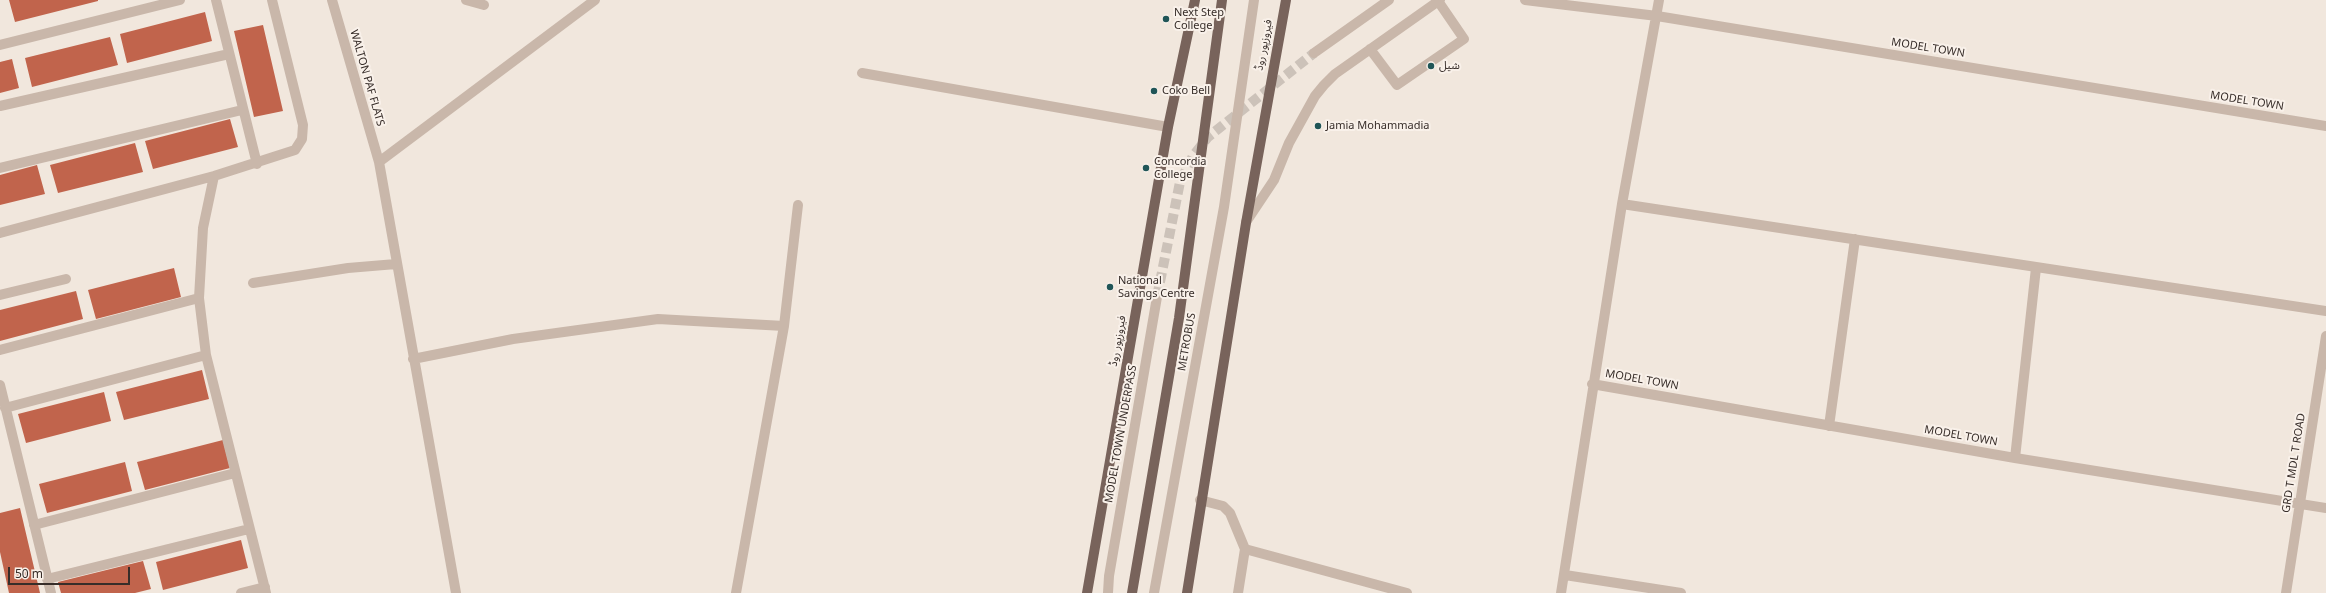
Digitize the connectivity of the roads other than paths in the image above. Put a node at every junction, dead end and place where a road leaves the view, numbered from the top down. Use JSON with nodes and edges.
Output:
{"nodes":[{"id":1,"x":180,"y":0,"type":"edge"},
{"id":2,"x":216,"y":0,"type":"edge"},
{"id":3,"x":272,"y":0,"type":"edge"},
{"id":4,"x":332,"y":0,"type":"edge"},
{"id":5,"x":466,"y":0,"type":"edge"},
{"id":6,"x":595,"y":0,"type":"edge"},
{"id":7,"x":1195,"y":0,"type":"edge"},
{"id":8,"x":1222,"y":0,"type":"edge"},
{"id":9,"x":1254,"y":0,"type":"edge"},
{"id":10,"x":1286,"y":0,"type":"edge"},
{"id":11,"x":1389,"y":0,"type":"edge"},
{"id":12,"x":1525,"y":0,"type":"edge"},
{"id":13,"x":1659,"y":0,"type":"edge"},
{"id":14,"x":1439,"y":1,"type":"edge"},
{"id":15,"x":484,"y":5,"type":"dead end"},
{"id":16,"x":1657,"y":16,"type":"junction"},
{"id":17,"x":0,"y":45,"type":"edge"},
{"id":18,"x":1370,"y":49,"type":"junction"},
{"id":19,"x":229,"y":54,"type":"junction"},
{"id":20,"x":1314,"y":54,"type":"tunnel mouth"},
{"id":21,"x":862,"y":73,"type":"dead end"},
{"id":22,"x":0,"y":106,"type":"edge"},
{"id":23,"x":242,"y":110,"type":"junction"},
{"id":24,"x":2326,"y":126,"type":"edge"},
{"id":25,"x":1168,"y":127,"type":"junction"},
{"id":26,"x":379,"y":162,"type":"junction"},
{"id":27,"x":257,"y":164,"type":"junction"},
{"id":28,"x":0,"y":168,"type":"edge"},
{"id":29,"x":214,"y":176,"type":"junction"},
{"id":30,"x":1622,"y":204,"type":"junction"},
{"id":31,"x":798,"y":205,"type":"dead end"},
{"id":32,"x":1246,"y":223,"type":"junction"},
{"id":33,"x":0,"y":233,"type":"edge"},
{"id":34,"x":1855,"y":239,"type":"junction"},
{"id":35,"x":396,"y":264,"type":"junction"},
{"id":36,"x":2036,"y":268,"type":"junction"},
{"id":37,"x":66,"y":279,"type":"dead end"},
{"id":38,"x":253,"y":283,"type":"dead end"},
{"id":39,"x":0,"y":294,"type":"edge"},
{"id":40,"x":1157,"y":297,"type":"tunnel mouth"},
{"id":41,"x":199,"y":298,"type":"junction"},
{"id":42,"x":2326,"y":311,"type":"edge"},
{"id":43,"x":784,"y":326,"type":"junction"},
{"id":44,"x":2326,"y":336,"type":"edge"},
{"id":45,"x":0,"y":350,"type":"edge"},
{"id":46,"x":206,"y":355,"type":"junction"},
{"id":47,"x":413,"y":359,"type":"junction"},
{"id":48,"x":1592,"y":384,"type":"junction"},
{"id":49,"x":0,"y":385,"type":"edge"},
{"id":50,"x":5,"y":408,"type":"junction"},
{"id":51,"x":1829,"y":426,"type":"junction"},
{"id":52,"x":2015,"y":458,"type":"junction"},
{"id":53,"x":235,"y":473,"type":"junction"},
{"id":54,"x":1200,"y":500,"type":"junction"},
{"id":55,"x":2300,"y":504,"type":"junction"},
{"id":56,"x":2326,"y":508,"type":"edge"},
{"id":57,"x":34,"y":525,"type":"junction"},
{"id":58,"x":249,"y":529,"type":"junction"},
{"id":59,"x":1245,"y":550,"type":"junction"},
{"id":60,"x":1565,"y":575,"type":"junction"},
{"id":61,"x":1110,"y":576,"type":"junction"},
{"id":62,"x":47,"y":579,"type":"junction"},
{"id":63,"x":266,"y":590,"type":"edge"},
{"id":64,"x":51,"y":593,"type":"edge"},
{"id":65,"x":241,"y":593,"type":"edge"},
{"id":66,"x":456,"y":593,"type":"edge"},
{"id":67,"x":736,"y":593,"type":"edge"},
{"id":68,"x":1087,"y":593,"type":"edge"},
{"id":69,"x":1104,"y":593,"type":"edge"},
{"id":70,"x":1108,"y":593,"type":"edge"},
{"id":71,"x":1132,"y":593,"type":"edge"},
{"id":72,"x":1154,"y":593,"type":"edge"},
{"id":73,"x":1187,"y":593,"type":"edge"},
{"id":74,"x":1238,"y":593,"type":"edge"},
{"id":75,"x":1407,"y":593,"type":"edge"},
{"id":76,"x":1561,"y":593,"type":"edge"},
{"id":77,"x":1681,"y":593,"type":"edge"},
{"id":78,"x":2286,"y":593,"type":"edge"}],
"edges":[{"from":1,"to":17,"type":"street"},
{"from":2,"to":19,"type":"street"},
{"from":3,"to":27,"type":"street"},
{"from":4,"to":26,"type":"street","name":"WALTON PAF FLATS"},
{"from":5,"to":15,"type":"street"},
{"from":6,"to":26,"type":"street"},
{"from":7,"to":25,"type":"main road","name":"فیروزپور روڈ"},
{"from":8,"to":71,"type":"main road"},
{"from":9,"to":72,"type":"street","name":"METROBUS","bridge":true},
{"from":10,"to":32,"type":"main road","name":"فیروزپور روڈ"},
{"from":11,"to":20,"type":"street"},
{"from":12,"to":16,"type":"street","name":"MODEL TOWN"},
{"from":13,"to":16,"type":"street"},
{"from":14,"to":18,"type":"street"},
{"from":14,"to":18,"type":"street"},
{"from":16,"to":24,"type":"street","name":"MODEL TOWN"},
{"from":16,"to":30,"type":"street"},
{"from":18,"to":32,"type":"street"},
{"from":19,"to":22,"type":"street"},
{"from":19,"to":23,"type":"street"},
{"from":21,"to":25,"type":"street"},
{"from":23,"to":27,"type":"street"},
{"from":23,"to":28,"type":"street"},
{"from":25,"to":68,"type":"main road","name":"فیروزپور روڈ"},
{"from":26,"to":35,"type":"street","name":"WALTON PAF FLATS"},
{"from":27,"to":29,"type":"street"},
{"from":29,"to":33,"type":"street"},
{"from":29,"to":41,"type":"street"},
{"from":30,"to":34,"type":"street"},
{"from":30,"to":48,"type":"street"},
{"from":31,"to":43,"type":"street"},
{"from":32,"to":54,"type":"main road","name":"فیروزپور روڈ"},
{"from":34,"to":36,"type":"street"},
{"from":34,"to":51,"type":"street"},
{"from":35,"to":38,"type":"street"},
{"from":35,"to":47,"type":"street","name":"WALTON PAF FLATS"},
{"from":36,"to":42,"type":"street"},
{"from":36,"to":52,"type":"street"},
{"from":37,"to":39,"type":"street"},
{"from":40,"to":61,"type":"street","name":"MODEL TOWN UNDERPASS"},
{"from":41,"to":45,"type":"street"},
{"from":41,"to":46,"type":"street"},
{"from":43,"to":47,"type":"street"},
{"from":43,"to":67,"type":"street"},
{"from":44,"to":55,"type":"street","name":"GRD T MDL T ROAD"},
{"from":46,"to":50,"type":"street"},
{"from":46,"to":53,"type":"street"},
{"from":47,"to":66,"type":"street","name":"WALTON PAF FLATS"},
{"from":48,"to":51,"type":"street","name":"MODEL TOWN"},
{"from":48,"to":60,"type":"street"},
{"from":49,"to":50,"type":"street"},
{"from":50,"to":57,"type":"street"},
{"from":51,"to":52,"type":"street","name":"MODEL TOWN"},
{"from":52,"to":55,"type":"street","name":"MODEL TOWN"},
{"from":53,"to":57,"type":"street"},
{"from":53,"to":58,"type":"street"},
{"from":54,"to":59,"type":"street"},
{"from":54,"to":73,"type":"main road","name":"فیروزپور روڈ"},
{"from":55,"to":56,"type":"street","name":"MODEL TOWN"},
{"from":55,"to":78,"type":"street","name":"GRD T MDL T ROAD"},
{"from":57,"to":62,"type":"street"},
{"from":58,"to":62,"type":"street"},
{"from":58,"to":63,"type":"street"},
{"from":59,"to":74,"type":"street"},
{"from":59,"to":75,"type":"street"},
{"from":60,"to":76,"type":"street"},
{"from":60,"to":77,"type":"street"},
{"from":61,"to":69,"type":"street"},
{"from":61,"to":70,"type":"street"},
{"from":62,"to":64,"type":"street"},
{"from":63,"to":65,"type":"street"}]}
